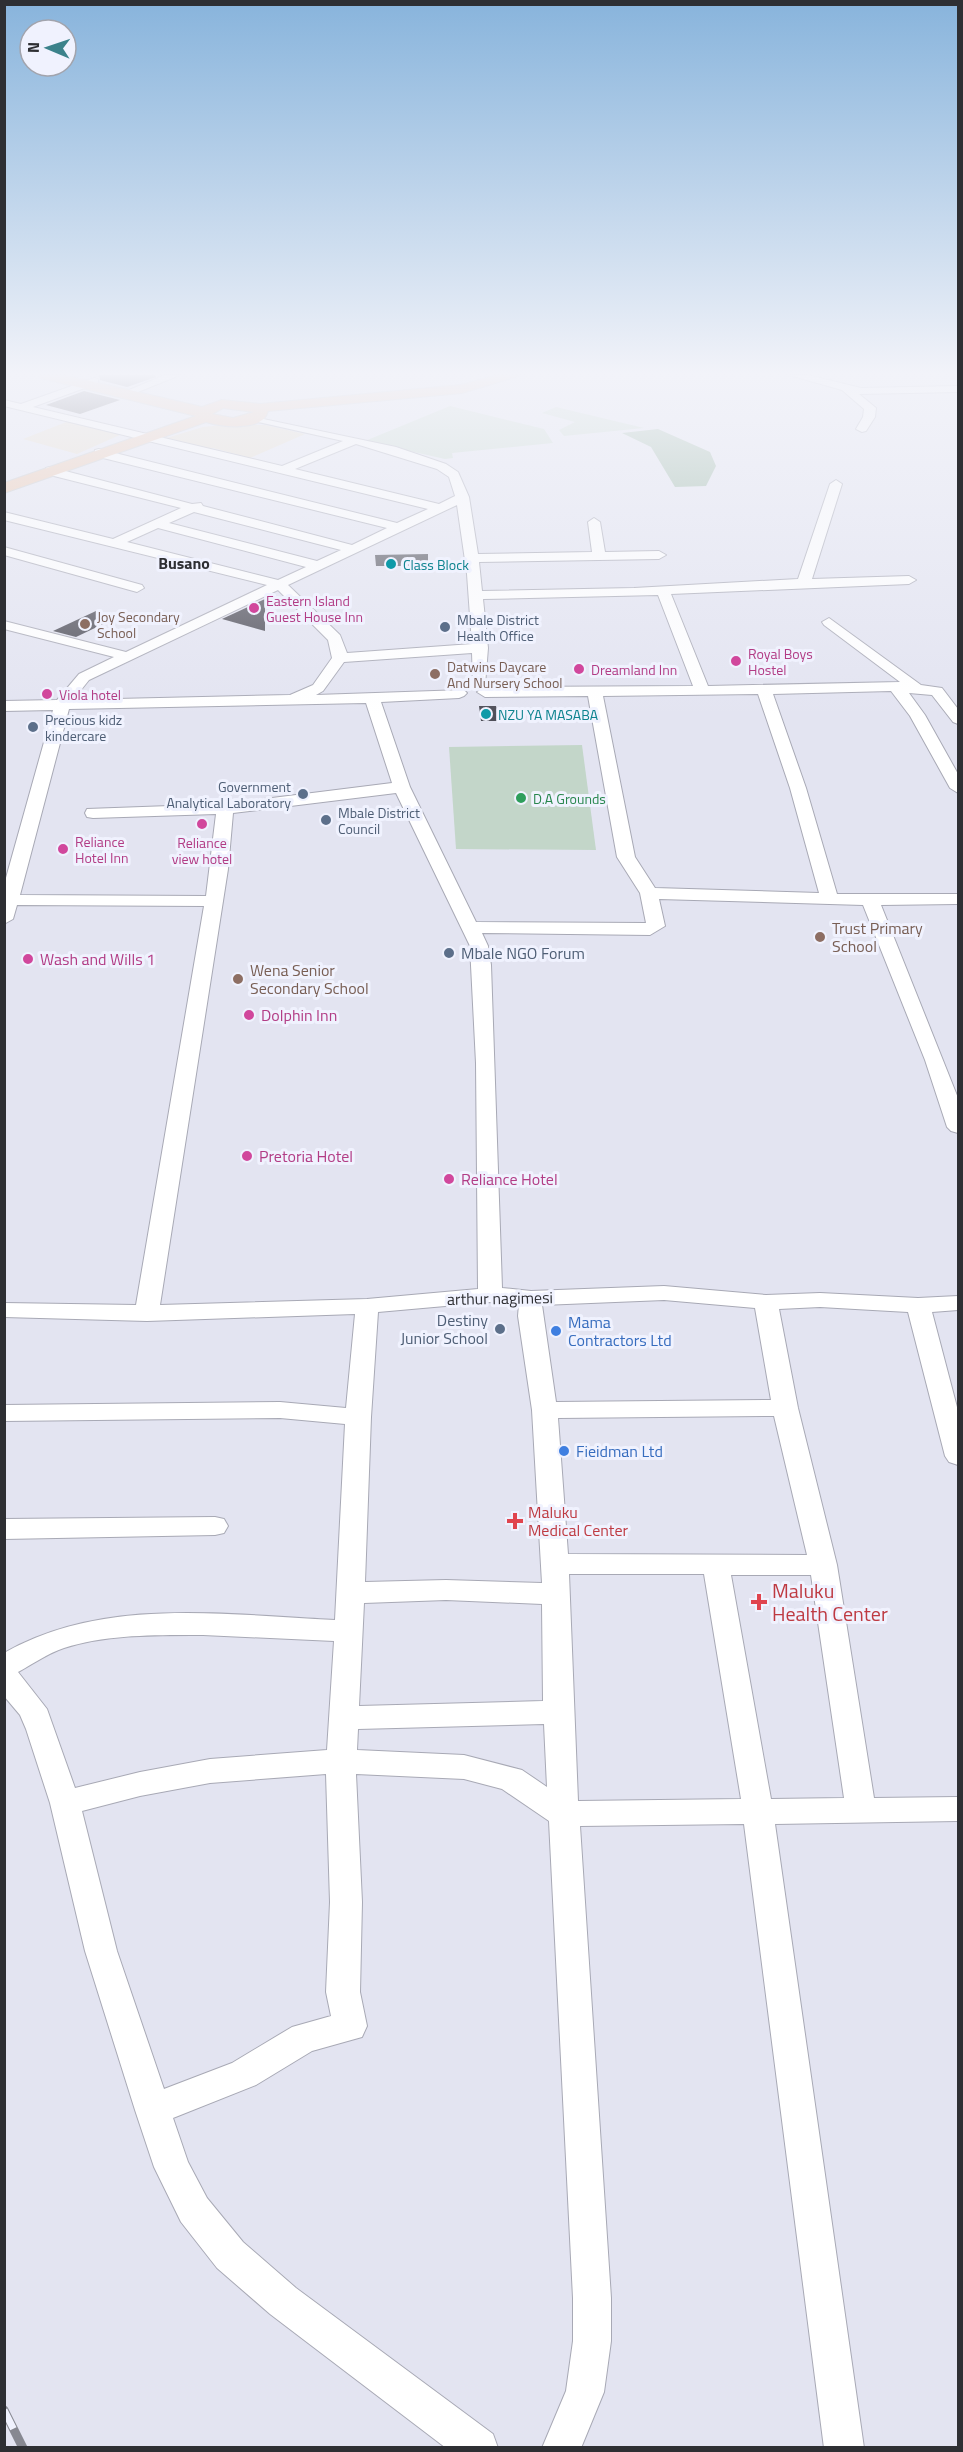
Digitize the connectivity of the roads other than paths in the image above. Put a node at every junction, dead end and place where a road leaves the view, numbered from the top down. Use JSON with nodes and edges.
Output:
{"nodes":[{"id":1,"x":122,"y":489,"type":"edge"},
{"id":2,"x":238,"y":489,"type":"edge"},
{"id":3,"x":241,"y":489,"type":"edge"},
{"id":4,"x":366,"y":489,"type":"edge"},
{"id":5,"x":460,"y":489,"type":"edge"},
{"id":6,"x":834,"y":489,"type":"edge"},
{"id":7,"x":463,"y":497,"type":"junction"},
{"id":8,"x":194,"y":508,"type":"junction"},
{"id":9,"x":441,"y":508,"type":"junction"},
{"id":10,"x":4,"y":516,"type":"edge"},
{"id":11,"x":594,"y":522,"type":"dead end"},
{"id":12,"x":156,"y":524,"type":"junction"},
{"id":13,"x":401,"y":528,"type":"junction"},
{"id":14,"x":115,"y":543,"type":"junction"},
{"id":15,"x":354,"y":549,"type":"junction"},
{"id":16,"x":4,"y":551,"type":"edge"},
{"id":17,"x":659,"y":555,"type":"dead end"},
{"id":18,"x":599,"y":557,"type":"junction"},
{"id":19,"x":470,"y":558,"type":"junction"},
{"id":20,"x":319,"y":566,"type":"junction"},
{"id":21,"x":909,"y":580,"type":"dead end"},
{"id":22,"x":804,"y":583,"type":"junction"},
{"id":23,"x":279,"y":584,"type":"junction"},
{"id":24,"x":137,"y":588,"type":"dead end"},
{"id":25,"x":663,"y":591,"type":"junction"},
{"id":26,"x":475,"y":595,"type":"junction"},
{"id":27,"x":829,"y":622,"type":"dead end"},
{"id":28,"x":4,"y":625,"type":"edge"},
{"id":29,"x":481,"y":648,"type":"junction"},
{"id":30,"x":126,"y":656,"type":"junction"},
{"id":31,"x":339,"y":658,"type":"junction"},
{"id":32,"x":483,"y":687,"type":"junction"},
{"id":33,"x":896,"y":687,"type":"junction"},
{"id":34,"x":702,"y":689,"type":"junction"},
{"id":35,"x":763,"y":689,"type":"junction"},
{"id":36,"x":595,"y":691,"type":"junction"},
{"id":37,"x":373,"y":698,"type":"junction"},
{"id":38,"x":292,"y":699,"type":"junction"},
{"id":39,"x":62,"y":705,"type":"junction"},
{"id":40,"x":4,"y":706,"type":"edge"},
{"id":41,"x":958,"y":719,"type":"edge"},
{"id":42,"x":402,"y":787,"type":"junction"},
{"id":43,"x":958,"y":788,"type":"edge"},
{"id":44,"x":225,"y":809,"type":"junction"},
{"id":45,"x":93,"y":813,"type":"dead end"},
{"id":46,"x":649,"y":893,"type":"junction"},
{"id":47,"x":829,"y":898,"type":"junction"},
{"id":48,"x":958,"y":899,"type":"edge"},
{"id":49,"x":11,"y":900,"type":"junction"},
{"id":50,"x":870,"y":900,"type":"junction"},
{"id":51,"x":213,"y":901,"type":"junction"},
{"id":52,"x":4,"y":919,"type":"edge"},
{"id":53,"x":472,"y":927,"type":"junction"},
{"id":54,"x":958,"y":1127,"type":"edge"},
{"id":55,"x":490,"y":1295,"type":"junction"},
{"id":56,"x":531,"y":1298,"type":"junction"},
{"id":57,"x":766,"y":1302,"type":"junction"},
{"id":58,"x":958,"y":1303,"type":"edge"},
{"id":59,"x":918,"y":1305,"type":"junction"},
{"id":60,"x":367,"y":1306,"type":"junction"},
{"id":61,"x":4,"y":1310,"type":"edge"},
{"id":62,"x":147,"y":1313,"type":"junction"},
{"id":63,"x":785,"y":1408,"type":"junction"},
{"id":64,"x":545,"y":1410,"type":"junction"},
{"id":65,"x":4,"y":1413,"type":"edge"},
{"id":66,"x":358,"y":1417,"type":"junction"},
{"id":67,"x":958,"y":1456,"type":"edge"},
{"id":68,"x":215,"y":1526,"type":"dead end"},
{"id":69,"x":4,"y":1529,"type":"edge"},
{"id":70,"x":555,"y":1564,"type":"junction"},
{"id":71,"x":716,"y":1564,"type":"junction"},
{"id":72,"x":823,"y":1565,"type":"junction"},
{"id":73,"x":351,"y":1593,"type":"junction"},
{"id":74,"x":557,"y":1594,"type":"junction"},
{"id":75,"x":349,"y":1631,"type":"junction"},
{"id":76,"x":4,"y":1667,"type":"edge"},
{"id":77,"x":4,"y":1675,"type":"edge"},
{"id":78,"x":558,"y":1712,"type":"junction"},
{"id":79,"x":344,"y":1718,"type":"junction"},
{"id":80,"x":340,"y":1761,"type":"junction"},
{"id":81,"x":65,"y":1803,"type":"junction"},
{"id":82,"x":861,"y":1809,"type":"junction"},
{"id":83,"x":958,"y":1809,"type":"edge"},
{"id":84,"x":758,"y":1810,"type":"junction"},
{"id":85,"x":563,"y":1814,"type":"junction"},
{"id":86,"x":152,"y":2110,"type":"junction"},
{"id":87,"x":479,"y":2448,"type":"edge"},
{"id":88,"x":561,"y":2448,"type":"edge"},
{"id":89,"x":844,"y":2448,"type":"edge"}],
"edges":[{"from":1,"to":8,"type":"street"},
{"from":2,"to":8,"type":"street"},
{"from":3,"to":13,"type":"street"},
{"from":4,"to":9,"type":"street"},
{"from":5,"to":7,"type":"street"},
{"from":6,"to":22,"type":"street"},
{"from":7,"to":9,"type":"street"},
{"from":7,"to":19,"type":"street"},
{"from":8,"to":12,"type":"street"},
{"from":8,"to":15,"type":"street"},
{"from":9,"to":13,"type":"street"},
{"from":10,"to":14,"type":"street"},
{"from":11,"to":18,"type":"street"},
{"from":12,"to":14,"type":"street"},
{"from":12,"to":20,"type":"street"},
{"from":13,"to":15,"type":"street"},
{"from":14,"to":23,"type":"street"},
{"from":15,"to":20,"type":"street"},
{"from":16,"to":24,"type":"street"},
{"from":17,"to":18,"type":"street"},
{"from":18,"to":19,"type":"street"},
{"from":19,"to":26,"type":"street"},
{"from":20,"to":23,"type":"street"},
{"from":21,"to":22,"type":"street"},
{"from":22,"to":25,"type":"street"},
{"from":23,"to":30,"type":"street"},
{"from":23,"to":31,"type":"street"},
{"from":25,"to":26,"type":"street"},
{"from":25,"to":34,"type":"street"},
{"from":26,"to":29,"type":"street"},
{"from":27,"to":33,"type":"street"},
{"from":28,"to":30,"type":"street"},
{"from":29,"to":31,"type":"street"},
{"from":29,"to":32,"type":"street"},
{"from":30,"to":39,"type":"street"},
{"from":31,"to":38,"type":"street"},
{"from":32,"to":36,"type":"street"},
{"from":32,"to":37,"type":"street"},
{"from":33,"to":35,"type":"street"},
{"from":33,"to":41,"type":"street"},
{"from":33,"to":43,"type":"street"},
{"from":34,"to":35,"type":"street"},
{"from":34,"to":36,"type":"street"},
{"from":35,"to":47,"type":"street"},
{"from":36,"to":46,"type":"street"},
{"from":37,"to":38,"type":"street"},
{"from":37,"to":42,"type":"street"},
{"from":38,"to":39,"type":"street"},
{"from":39,"to":40,"type":"street"},
{"from":39,"to":49,"type":"street"},
{"from":42,"to":44,"type":"street"},
{"from":42,"to":53,"type":"street"},
{"from":44,"to":45,"type":"street"},
{"from":44,"to":51,"type":"street"},
{"from":46,"to":47,"type":"street"},
{"from":46,"to":53,"type":"street"},
{"from":47,"to":50,"type":"street"},
{"from":48,"to":50,"type":"street"},
{"from":49,"to":51,"type":"street"},
{"from":49,"to":52,"type":"street"},
{"from":50,"to":54,"type":"street"},
{"from":51,"to":62,"type":"street"},
{"from":53,"to":55,"type":"street"},
{"from":55,"to":56,"type":"street","name":"arthur nagimesi"},
{"from":55,"to":60,"type":"street","name":"arthur nagimesi"},
{"from":56,"to":57,"type":"street","name":"arthur nagimesi"},
{"from":56,"to":64,"type":"street"},
{"from":57,"to":59,"type":"street","name":"arthur nagimesi"},
{"from":57,"to":63,"type":"street"},
{"from":58,"to":59,"type":"street","name":"arthur nagimesi"},
{"from":59,"to":67,"type":"street"},
{"from":60,"to":62,"type":"street","name":"arthur nagimesi"},
{"from":60,"to":66,"type":"street"},
{"from":61,"to":62,"type":"street","name":"arthur nagimesi"},
{"from":63,"to":64,"type":"street"},
{"from":63,"to":72,"type":"street"},
{"from":64,"to":70,"type":"street"},
{"from":65,"to":66,"type":"street"},
{"from":66,"to":73,"type":"street"},
{"from":68,"to":69,"type":"street"},
{"from":70,"to":71,"type":"street"},
{"from":70,"to":74,"type":"street"},
{"from":71,"to":72,"type":"street"},
{"from":71,"to":84,"type":"street"},
{"from":72,"to":82,"type":"street"},
{"from":73,"to":74,"type":"street"},
{"from":73,"to":75,"type":"street"},
{"from":74,"to":78,"type":"street"},
{"from":75,"to":76,"type":"street"},
{"from":75,"to":79,"type":"street"},
{"from":77,"to":81,"type":"street"},
{"from":78,"to":79,"type":"street"},
{"from":78,"to":85,"type":"street"},
{"from":79,"to":80,"type":"street"},
{"from":80,"to":81,"type":"street"},
{"from":80,"to":85,"type":"street"},
{"from":80,"to":86,"type":"street"},
{"from":81,"to":86,"type":"street"},
{"from":82,"to":83,"type":"street"},
{"from":82,"to":84,"type":"street"},
{"from":84,"to":85,"type":"street"},
{"from":84,"to":89,"type":"street"},
{"from":85,"to":88,"type":"street"},
{"from":86,"to":87,"type":"street"}]}
